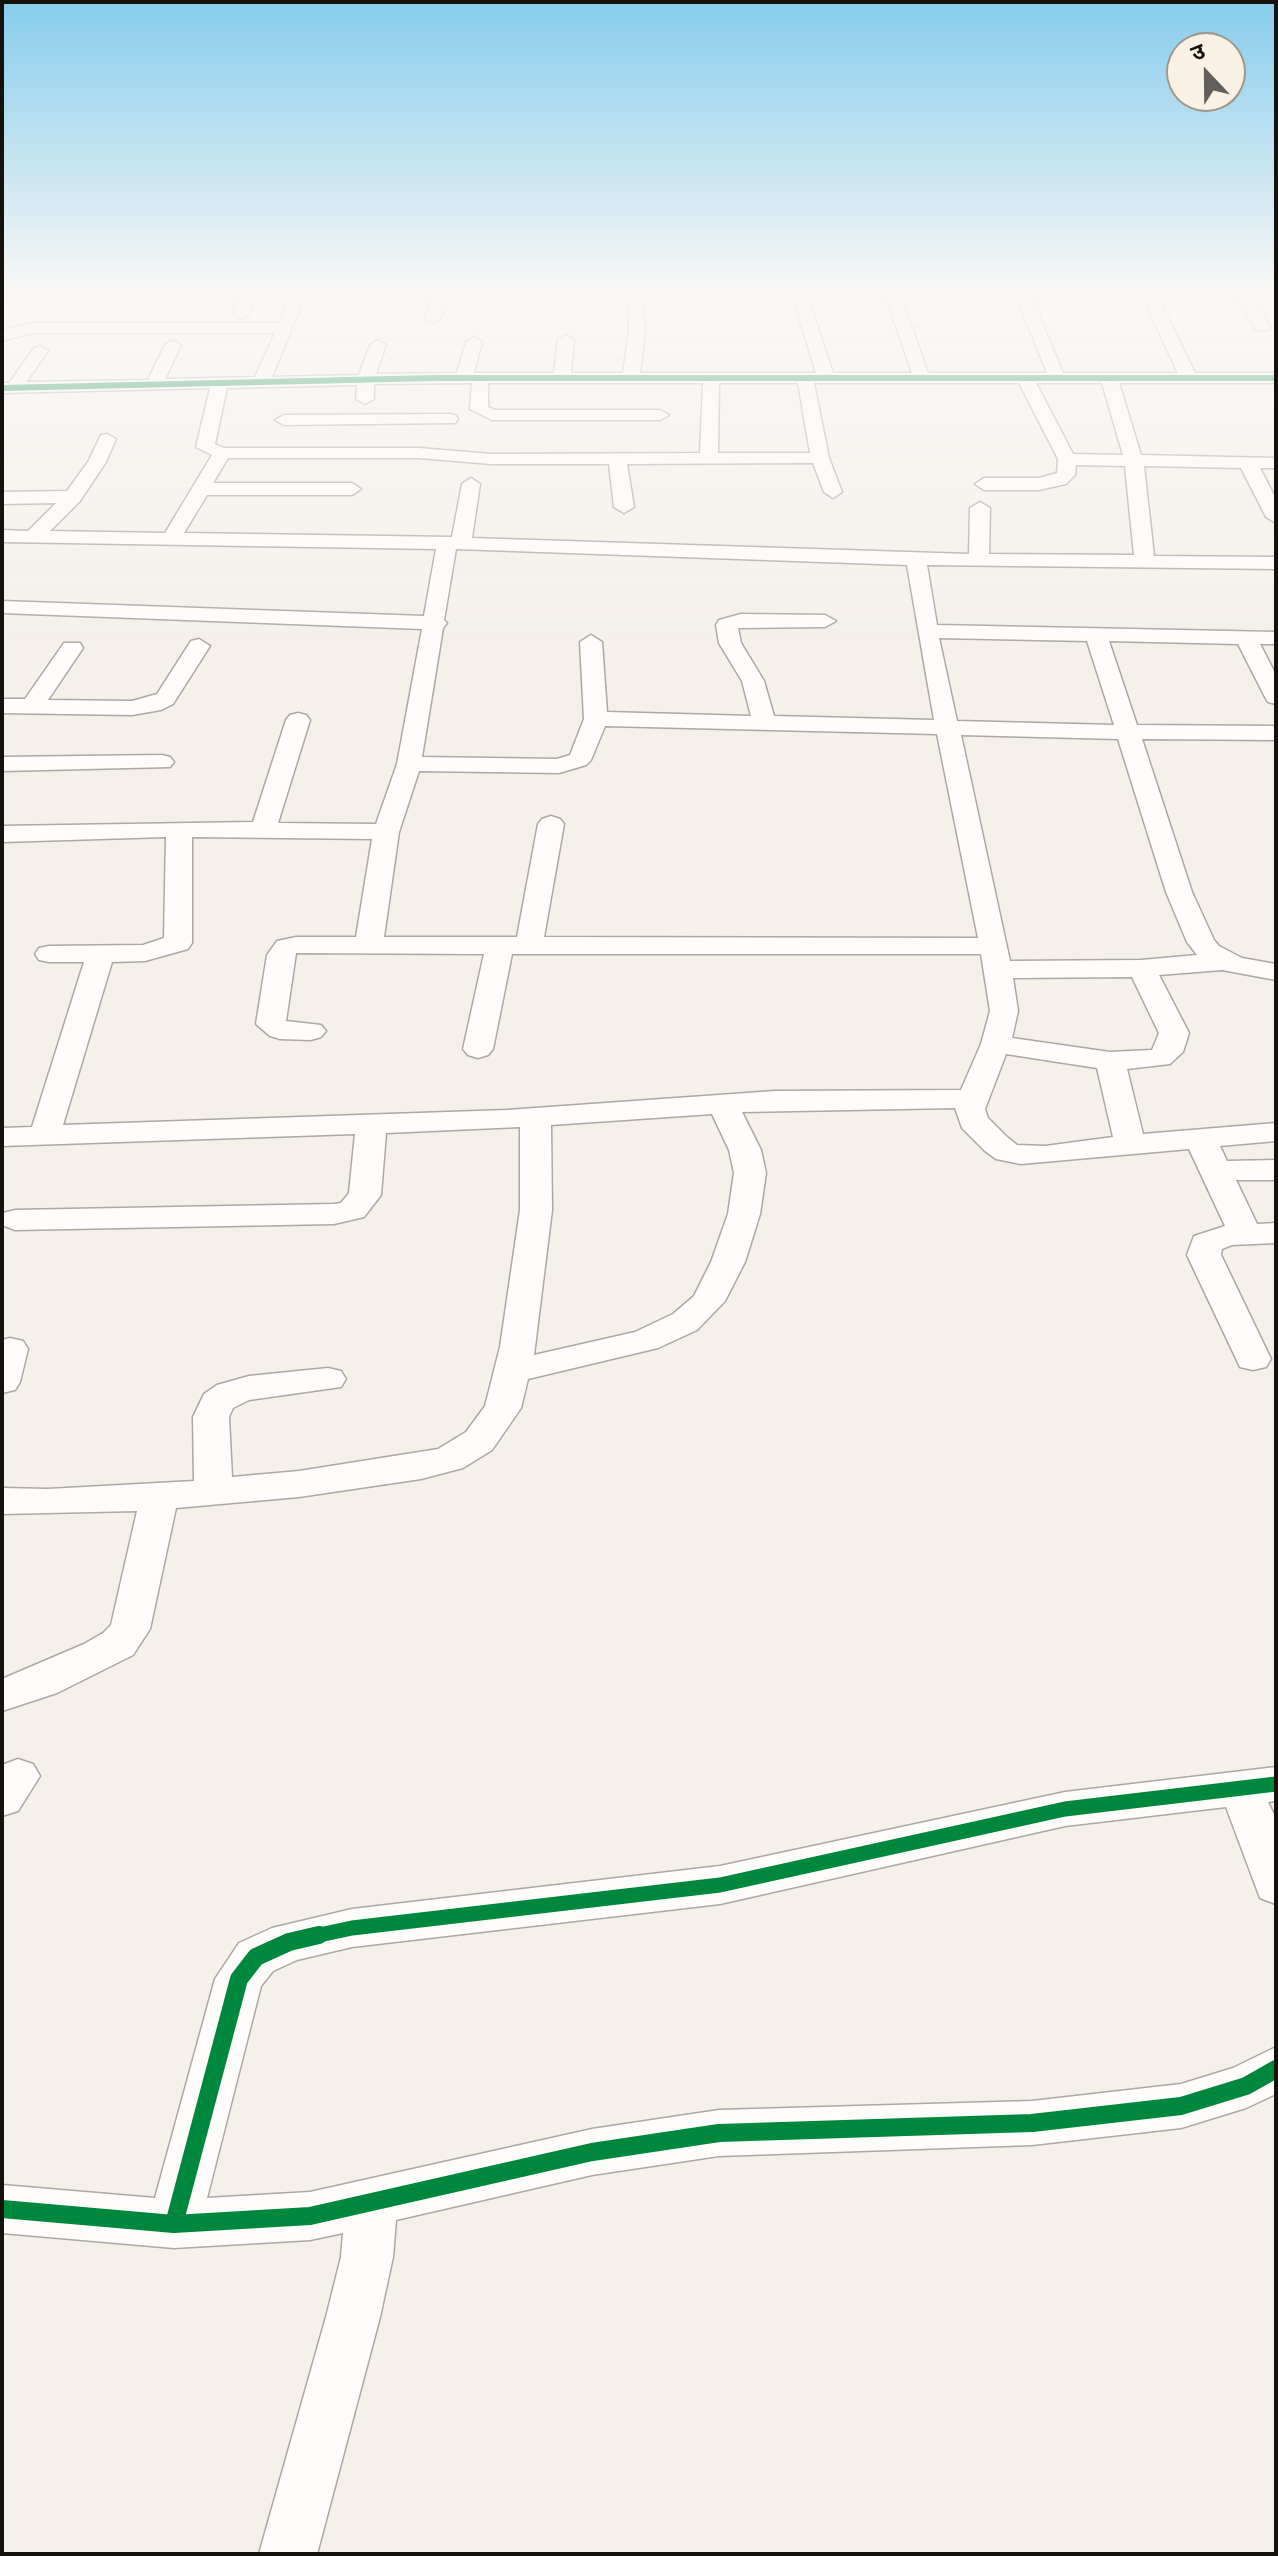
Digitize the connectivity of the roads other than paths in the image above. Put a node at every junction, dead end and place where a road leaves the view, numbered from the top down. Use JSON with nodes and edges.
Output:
{"nodes":[{"id":1,"x":213,"y":410,"type":"edge"},
{"id":2,"x":364,"y":410,"type":"edge"},
{"id":3,"x":482,"y":410,"type":"edge"},
{"id":4,"x":521,"y":410,"type":"edge"},
{"id":5,"x":653,"y":410,"type":"edge"},
{"id":6,"x":710,"y":410,"type":"edge"},
{"id":7,"x":811,"y":410,"type":"edge"},
{"id":8,"x":1042,"y":410,"type":"edge"},
{"id":9,"x":1119,"y":410,"type":"edge"},
{"id":10,"x":660,"y":415,"type":"dead end"},
{"id":11,"x":363,"y":419,"type":"junction"},
{"id":12,"x":449,"y":419,"type":"dead end"},
{"id":13,"x":284,"y":420,"type":"dead end"},
{"id":14,"x":107,"y":439,"type":"dead end"},
{"id":15,"x":222,"y":453,"type":"junction"},
{"id":16,"x":366,"y":453,"type":"junction"},
{"id":17,"x":709,"y":456,"type":"junction"},
{"id":18,"x":617,"y":458,"type":"junction"},
{"id":19,"x":820,"y":458,"type":"junction"},
{"id":20,"x":1067,"y":459,"type":"junction"},
{"id":21,"x":1134,"y":460,"type":"junction"},
{"id":22,"x":1248,"y":463,"type":"junction"},
{"id":23,"x":1276,"y":463,"type":"edge"},
{"id":24,"x":471,"y":484,"type":"dead end"},
{"id":25,"x":984,"y":484,"type":"dead end"},
{"id":26,"x":201,"y":489,"type":"junction"},
{"id":27,"x":833,"y":492,"type":"dead end"},
{"id":28,"x":73,"y":497,"type":"junction"},
{"id":29,"x":2,"y":498,"type":"edge"},
{"id":30,"x":624,"y":507,"type":"dead end"},
{"id":31,"x":980,"y":508,"type":"dead end"},
{"id":32,"x":1276,"y":517,"type":"edge"},
{"id":33,"x":2,"y":536,"type":"edge"},
{"id":34,"x":33,"y":537,"type":"junction"},
{"id":35,"x":171,"y":539,"type":"junction"},
{"id":36,"x":454,"y":543,"type":"junction"},
{"id":37,"x":916,"y":559,"type":"junction"},
{"id":38,"x":979,"y":560,"type":"junction"},
{"id":39,"x":1145,"y":561,"type":"junction"},
{"id":40,"x":1276,"y":563,"type":"edge"},
{"id":41,"x":2,"y":607,"type":"edge"},
{"id":42,"x":825,"y":621,"type":"dead end"},
{"id":43,"x":436,"y":623,"type":"junction"},
{"id":44,"x":927,"y":631,"type":"junction"},
{"id":45,"x":1096,"y":634,"type":"junction"},
{"id":46,"x":1245,"y":637,"type":"junction"},
{"id":47,"x":1276,"y":638,"type":"edge"},
{"id":48,"x":591,"y":642,"type":"dead end"},
{"id":49,"x":199,"y":646,"type":"dead end"},
{"id":50,"x":72,"y":648,"type":"dead end"},
{"id":51,"x":1276,"y":697,"type":"edge"},
{"id":52,"x":2,"y":706,"type":"edge"},
{"id":53,"x":32,"y":706,"type":"junction"},
{"id":54,"x":596,"y":719,"type":"junction"},
{"id":55,"x":298,"y":720,"type":"dead end"},
{"id":56,"x":764,"y":723,"type":"junction"},
{"id":57,"x":947,"y":726,"type":"junction"},
{"id":58,"x":1126,"y":732,"type":"junction"},
{"id":59,"x":1276,"y":733,"type":"edge"},
{"id":60,"x":162,"y":762,"type":"dead end"},
{"id":61,"x":2,"y":764,"type":"edge"},
{"id":62,"x":409,"y":764,"type":"junction"},
{"id":63,"x":551,"y":824,"type":"dead end"},
{"id":64,"x":179,"y":829,"type":"junction"},
{"id":65,"x":263,"y":830,"type":"junction"},
{"id":66,"x":386,"y":832,"type":"junction"},
{"id":67,"x":2,"y":834,"type":"edge"},
{"id":68,"x":369,"y":944,"type":"junction"},
{"id":69,"x":500,"y":945,"type":"junction"},
{"id":70,"x":529,"y":945,"type":"junction"},
{"id":71,"x":49,"y":954,"type":"dead end"},
{"id":72,"x":100,"y":954,"type":"junction"},
{"id":73,"x":995,"y":958,"type":"junction"},
{"id":74,"x":1226,"y":961,"type":"junction"},
{"id":75,"x":1141,"y":968,"type":"junction"},
{"id":76,"x":1276,"y":972,"type":"edge"},
{"id":77,"x":311,"y":1031,"type":"dead end"},
{"id":78,"x":996,"y":1044,"type":"junction"},
{"id":79,"x":478,"y":1049,"type":"dead end"},
{"id":80,"x":1110,"y":1061,"type":"junction"},
{"id":81,"x":972,"y":1099,"type":"junction"},
{"id":82,"x":722,"y":1103,"type":"junction"},
{"id":83,"x":535,"y":1117,"type":"junction"},
{"id":84,"x":371,"y":1124,"type":"junction"},
{"id":85,"x":1276,"y":1132,"type":"edge"},
{"id":86,"x":2,"y":1137,"type":"edge"},
{"id":87,"x":44,"y":1137,"type":"junction"},
{"id":88,"x":1200,"y":1138,"type":"junction"},
{"id":89,"x":1130,"y":1144,"type":"junction"},
{"id":90,"x":1276,"y":1170,"type":"edge"},
{"id":91,"x":1214,"y":1171,"type":"junction"},
{"id":92,"x":15,"y":1220,"type":"dead end"},
{"id":93,"x":1261,"y":1234,"type":"edge"},
{"id":94,"x":1253,"y":1359,"type":"dead end"},
{"id":95,"x":513,"y":1371,"type":"junction"},
{"id":96,"x":328,"y":1379,"type":"dead end"},
{"id":97,"x":213,"y":1492,"type":"junction"},
{"id":98,"x":159,"y":1497,"type":"junction"},
{"id":99,"x":2,"y":1501,"type":"edge"},
{"id":100,"x":2,"y":1695,"type":"edge"},
{"id":101,"x":1258,"y":1786,"type":"edge"},
{"id":102,"x":1276,"y":1885,"type":"edge"},
{"id":103,"x":1276,"y":2069,"type":"edge"},
{"id":104,"x":371,"y":2203,"type":"junction"},
{"id":105,"x":2,"y":2209,"type":"edge"},
{"id":106,"x":174,"y":2224,"type":"junction"},
{"id":107,"x":288,"y":2554,"type":"edge"}],
"edges":[{"from":1,"to":15,"type":"street"},
{"from":2,"to":11,"type":"street"},
{"from":3,"to":4,"type":"street"},
{"from":5,"to":10,"type":"street"},
{"from":6,"to":17,"type":"street"},
{"from":7,"to":19,"type":"street"},
{"from":8,"to":20,"type":"street"},
{"from":9,"to":21,"type":"street"},
{"from":11,"to":12,"type":"street"},
{"from":11,"to":13,"type":"street"},
{"from":14,"to":28,"type":"street"},
{"from":15,"to":16,"type":"street"},
{"from":15,"to":26,"type":"street"},
{"from":16,"to":18,"type":"street"},
{"from":16,"to":26,"type":"street"},
{"from":17,"to":18,"type":"street"},
{"from":17,"to":19,"type":"street"},
{"from":18,"to":30,"type":"street"},
{"from":19,"to":27,"type":"street"},
{"from":20,"to":21,"type":"street"},
{"from":20,"to":25,"type":"street"},
{"from":21,"to":22,"type":"street"},
{"from":21,"to":39,"type":"street"},
{"from":22,"to":23,"type":"street"},
{"from":22,"to":32,"type":"street"},
{"from":24,"to":36,"type":"street"},
{"from":26,"to":35,"type":"street"},
{"from":28,"to":29,"type":"street"},
{"from":28,"to":34,"type":"street"},
{"from":31,"to":38,"type":"street"},
{"from":33,"to":34,"type":"street"},
{"from":34,"to":35,"type":"street"},
{"from":35,"to":36,"type":"street"},
{"from":36,"to":37,"type":"street"},
{"from":36,"to":43,"type":"street"},
{"from":37,"to":38,"type":"street"},
{"from":37,"to":44,"type":"street"},
{"from":38,"to":39,"type":"street"},
{"from":39,"to":40,"type":"street"},
{"from":41,"to":43,"type":"street"},
{"from":42,"to":56,"type":"street"},
{"from":43,"to":62,"type":"street"},
{"from":44,"to":45,"type":"street"},
{"from":44,"to":57,"type":"street"},
{"from":45,"to":46,"type":"street"},
{"from":45,"to":58,"type":"street"},
{"from":46,"to":47,"type":"street"},
{"from":46,"to":51,"type":"street"},
{"from":48,"to":54,"type":"street"},
{"from":49,"to":53,"type":"street"},
{"from":50,"to":53,"type":"street"},
{"from":52,"to":53,"type":"street"},
{"from":54,"to":56,"type":"street"},
{"from":54,"to":62,"type":"street"},
{"from":55,"to":65,"type":"street"},
{"from":56,"to":57,"type":"street"},
{"from":57,"to":58,"type":"street"},
{"from":57,"to":73,"type":"street"},
{"from":58,"to":59,"type":"street"},
{"from":58,"to":74,"type":"street"},
{"from":60,"to":61,"type":"street"},
{"from":62,"to":66,"type":"street"},
{"from":63,"to":70,"type":"street"},
{"from":64,"to":65,"type":"street"},
{"from":64,"to":67,"type":"street"},
{"from":64,"to":72,"type":"street"},
{"from":65,"to":66,"type":"street"},
{"from":66,"to":68,"type":"street"},
{"from":68,"to":69,"type":"street"},
{"from":68,"to":77,"type":"street"},
{"from":69,"to":70,"type":"street"},
{"from":69,"to":79,"type":"street"},
{"from":70,"to":73,"type":"street"},
{"from":71,"to":72,"type":"street"},
{"from":72,"to":87,"type":"street"},
{"from":73,"to":75,"type":"street"},
{"from":73,"to":78,"type":"street"},
{"from":74,"to":75,"type":"street"},
{"from":74,"to":76,"type":"street"},
{"from":75,"to":80,"type":"street"},
{"from":78,"to":80,"type":"street"},
{"from":78,"to":81,"type":"street"},
{"from":80,"to":89,"type":"street"},
{"from":81,"to":82,"type":"street"},
{"from":81,"to":89,"type":"street"},
{"from":82,"to":83,"type":"street"},
{"from":82,"to":95,"type":"street"},
{"from":83,"to":84,"type":"street"},
{"from":83,"to":95,"type":"street"},
{"from":84,"to":87,"type":"street"},
{"from":84,"to":92,"type":"street"},
{"from":85,"to":88,"type":"street"},
{"from":86,"to":87,"type":"street"},
{"from":88,"to":89,"type":"street"},
{"from":88,"to":91,"type":"street"},
{"from":90,"to":91,"type":"street"},
{"from":91,"to":93,"type":"street"},
{"from":93,"to":94,"type":"street"},
{"from":95,"to":97,"type":"street"},
{"from":96,"to":97,"type":"street"},
{"from":97,"to":98,"type":"street"},
{"from":98,"to":99,"type":"street"},
{"from":98,"to":100,"type":"street"},
{"from":101,"to":102,"type":"street"},
{"from":101,"to":106,"type":"street"},
{"from":103,"to":104,"type":"street"},
{"from":104,"to":106,"type":"street"},
{"from":104,"to":107,"type":"street"},
{"from":105,"to":106,"type":"street"}]}
